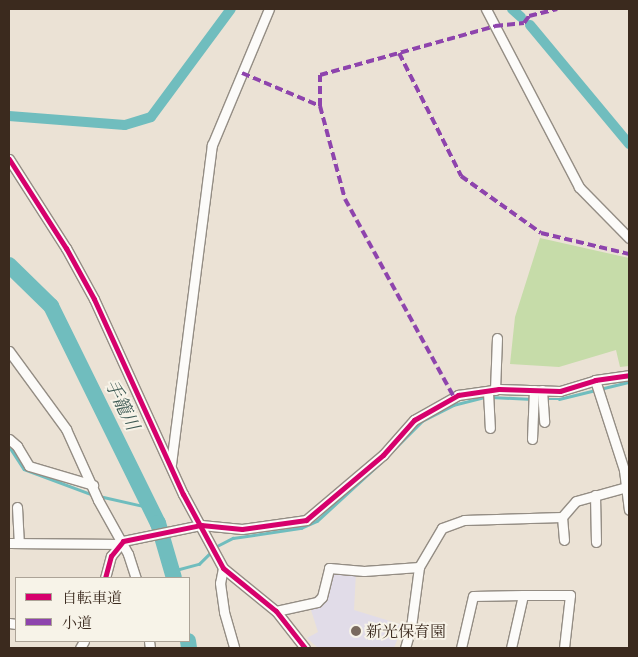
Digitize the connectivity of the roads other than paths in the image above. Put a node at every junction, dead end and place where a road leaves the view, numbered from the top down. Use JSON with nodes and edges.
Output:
{"nodes":[{"id":1,"x":268,"y":9,"type":"edge"},
{"id":2,"x":486,"y":9,"type":"edge"},
{"id":3,"x":9,"y":158,"type":"edge"},
{"id":4,"x":629,"y":238,"type":"edge"},
{"id":5,"x":497,"y":338,"type":"dead end"},
{"id":6,"x":9,"y":351,"type":"edge"},
{"id":7,"x":629,"y":375,"type":"edge"},
{"id":8,"x":595,"y":382,"type":"junction"},
{"id":9,"x":492,"y":391,"type":"junction"},
{"id":10,"x":538,"y":392,"type":"junction"},
{"id":11,"x":538,"y":406,"type":"junction"},
{"id":12,"x":544,"y":422,"type":"dead end"},
{"id":13,"x":490,"y":428,"type":"dead end"},
{"id":14,"x":9,"y":440,"type":"edge"},
{"id":15,"x":532,"y":440,"type":"dead end"},
{"id":16,"x":171,"y":465,"type":"junction"},
{"id":17,"x":627,"y":468,"type":"edge"},
{"id":18,"x":627,"y":487,"type":"junction"},
{"id":19,"x":95,"y":492,"type":"junction"},
{"id":20,"x":595,"y":496,"type":"junction"},
{"id":21,"x":18,"y":507,"type":"dead end"},
{"id":22,"x":629,"y":510,"type":"edge"},
{"id":23,"x":562,"y":517,"type":"junction"},
{"id":24,"x":201,"y":525,"type":"junction"},
{"id":25,"x":564,"y":540,"type":"dead end"},
{"id":26,"x":596,"y":542,"type":"dead end"},
{"id":27,"x":9,"y":543,"type":"edge"},
{"id":28,"x":19,"y":543,"type":"junction"},
{"id":29,"x":122,"y":543,"type":"junction"},
{"id":30,"x":419,"y":567,"type":"junction"},
{"id":31,"x":222,"y":568,"type":"junction"},
{"id":32,"x":105,"y":577,"type":"edge"},
{"id":33,"x":136,"y":577,"type":"edge"},
{"id":34,"x":523,"y":595,"type":"junction"},
{"id":35,"x":276,"y":611,"type":"junction"},
{"id":36,"x":299,"y":647,"type":"edge"},
{"id":37,"x":234,"y":648,"type":"edge"},
{"id":38,"x":405,"y":648,"type":"edge"},
{"id":39,"x":461,"y":648,"type":"edge"},
{"id":40,"x":511,"y":648,"type":"edge"},
{"id":41,"x":564,"y":648,"type":"edge"}],
"edges":[{"from":1,"to":16,"type":"street"},
{"from":2,"to":4,"type":"street"},
{"from":3,"to":16,"type":"street"},
{"from":5,"to":9,"type":"street"},
{"from":6,"to":19,"type":"street"},
{"from":7,"to":8,"type":"street"},
{"from":8,"to":10,"type":"street"},
{"from":8,"to":17,"type":"street"},
{"from":9,"to":10,"type":"street"},
{"from":9,"to":13,"type":"street"},
{"from":9,"to":24,"type":"street"},
{"from":10,"to":11,"type":"street"},
{"from":11,"to":12,"type":"street"},
{"from":11,"to":15,"type":"street"},
{"from":14,"to":19,"type":"street"},
{"from":16,"to":24,"type":"street"},
{"from":17,"to":18,"type":"street"},
{"from":18,"to":20,"type":"street"},
{"from":18,"to":22,"type":"street"},
{"from":19,"to":29,"type":"street"},
{"from":20,"to":23,"type":"street"},
{"from":20,"to":26,"type":"street"},
{"from":21,"to":28,"type":"street"},
{"from":23,"to":25,"type":"street"},
{"from":23,"to":30,"type":"street"},
{"from":24,"to":29,"type":"street"},
{"from":24,"to":31,"type":"street"},
{"from":27,"to":28,"type":"street"},
{"from":28,"to":29,"type":"street"},
{"from":29,"to":32,"type":"street"},
{"from":29,"to":33,"type":"street"},
{"from":30,"to":35,"type":"street"},
{"from":30,"to":38,"type":"street"},
{"from":31,"to":35,"type":"street"},
{"from":31,"to":37,"type":"street"},
{"from":34,"to":39,"type":"street"},
{"from":34,"to":40,"type":"street"},
{"from":34,"to":41,"type":"street"},
{"from":35,"to":36,"type":"street"}]}
